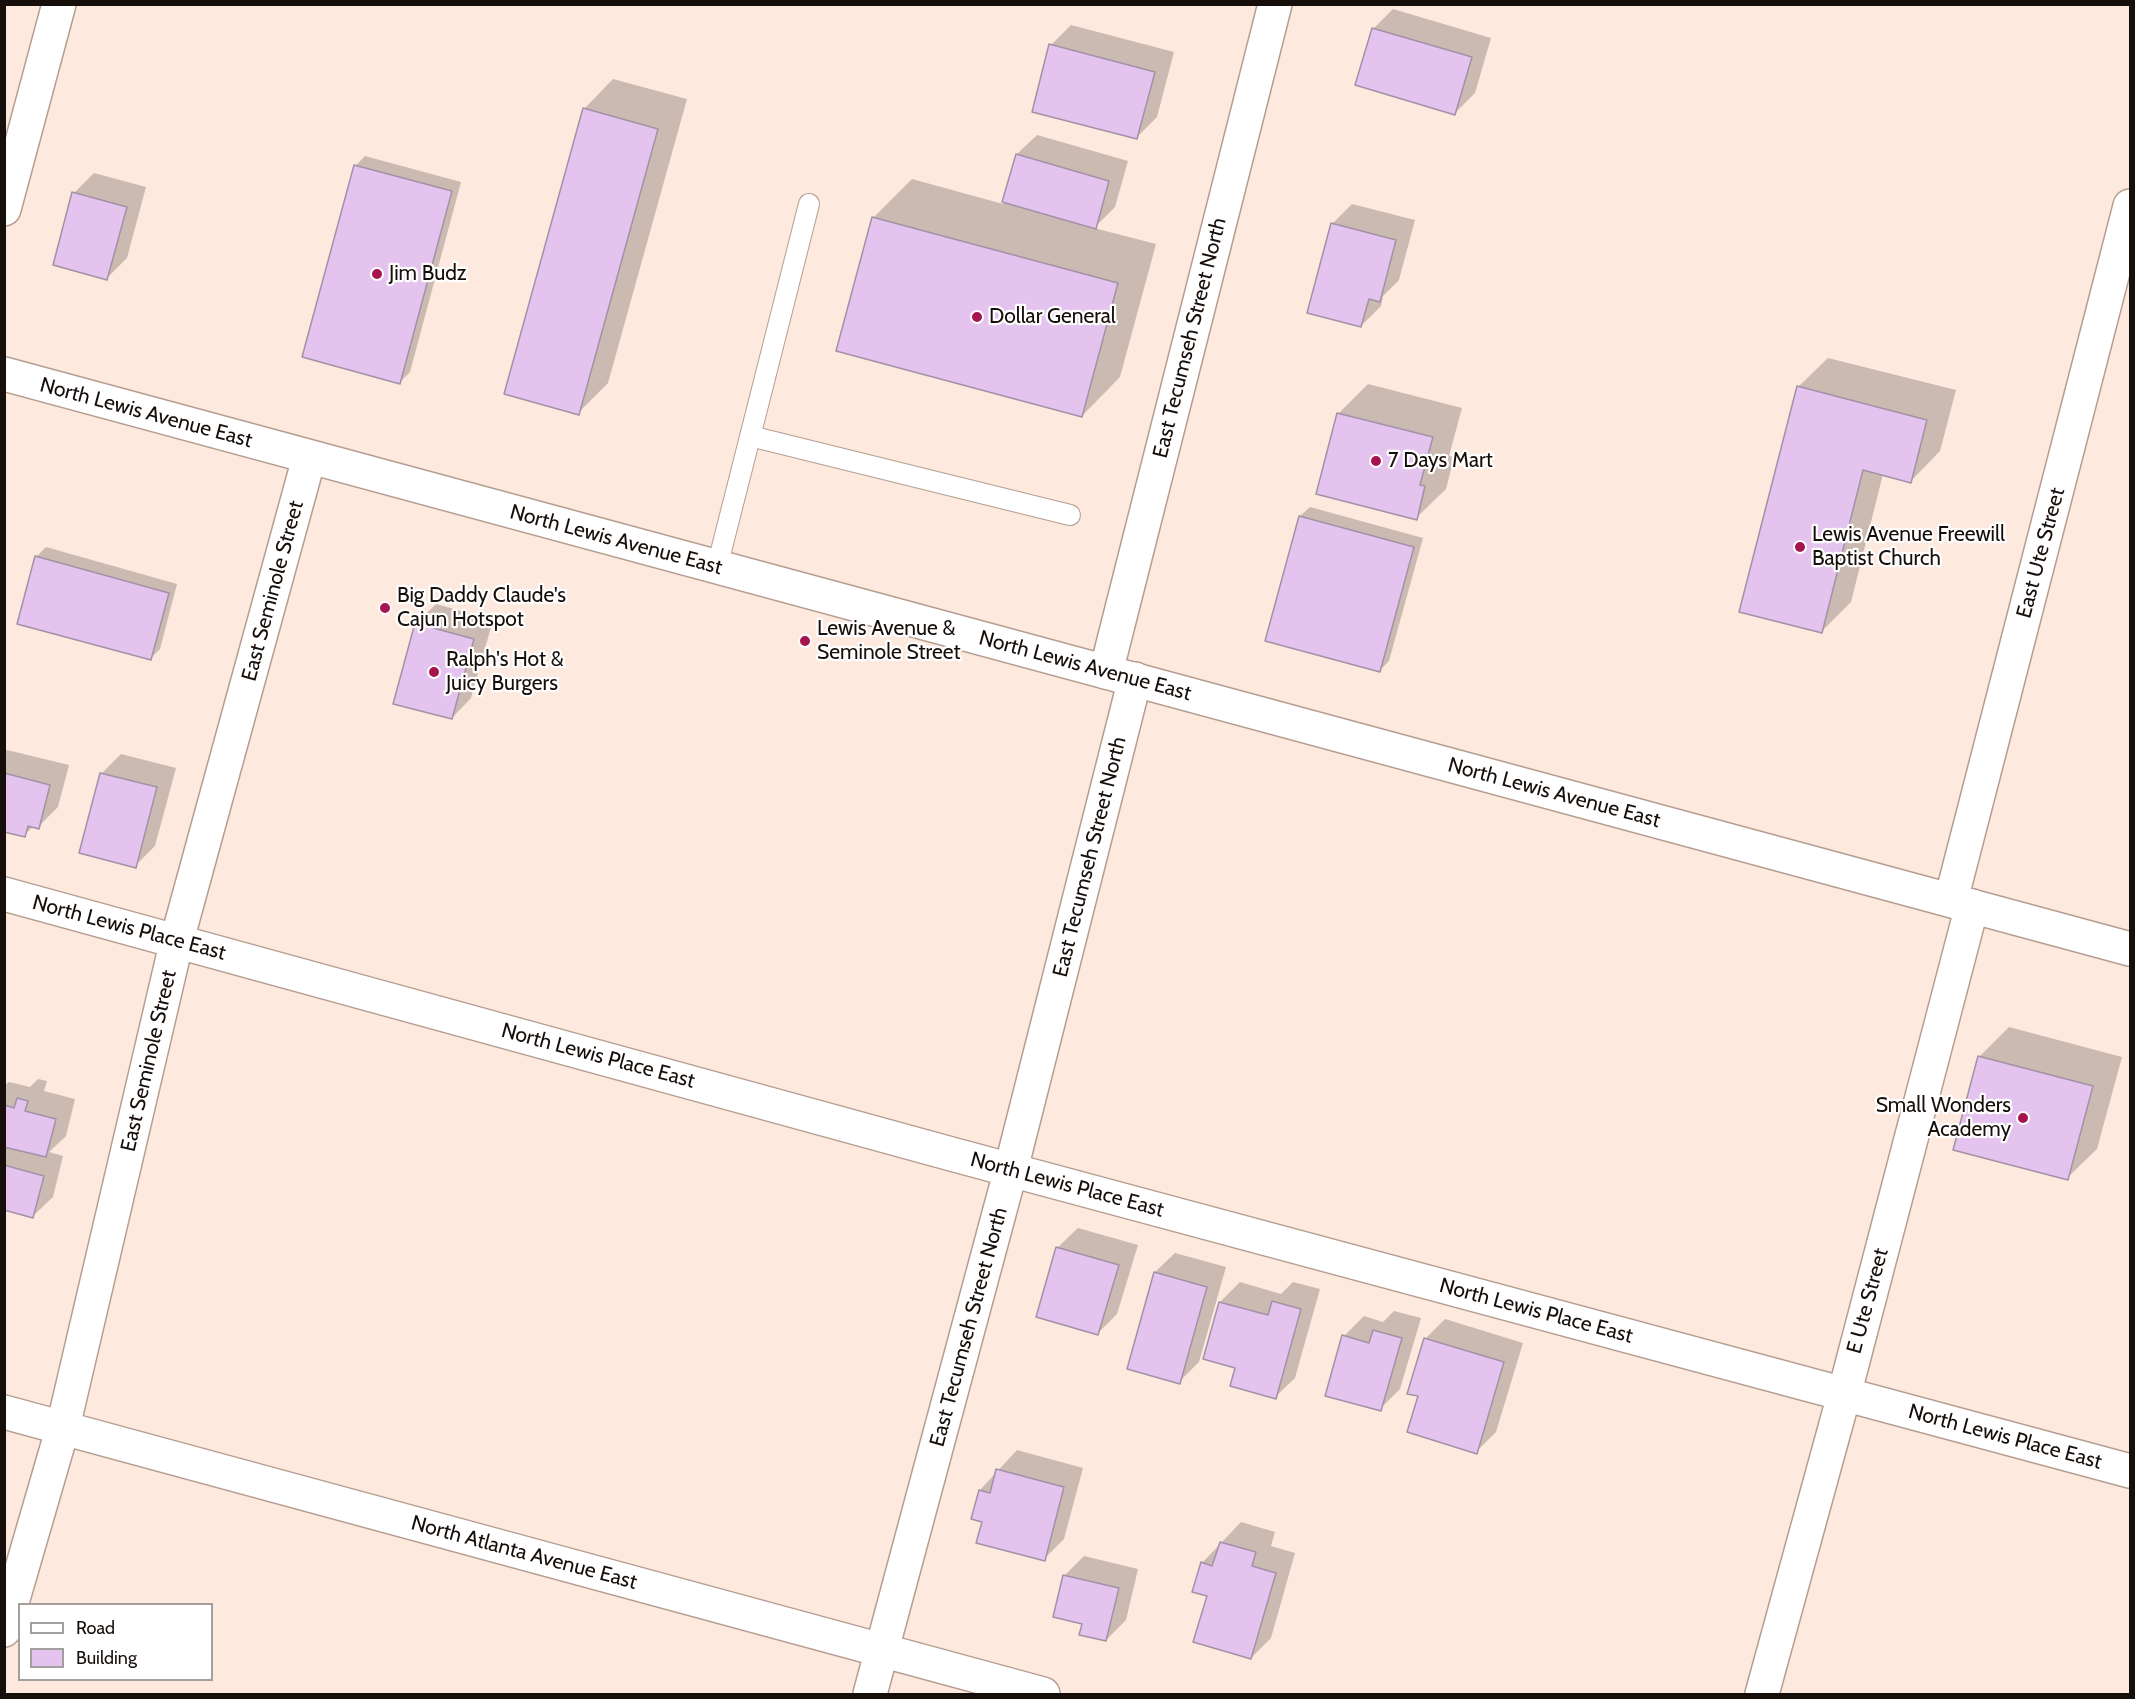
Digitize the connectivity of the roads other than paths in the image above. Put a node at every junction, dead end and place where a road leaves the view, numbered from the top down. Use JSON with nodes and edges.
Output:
{"nodes":[{"id":1,"x":59,"y":4,"type":"edge"},
{"id":2,"x":1275,"y":4,"type":"edge"},
{"id":3,"x":809,"y":204,"type":"dead end"},
{"id":4,"x":2130,"y":206,"type":"edge"},
{"id":5,"x":4,"y":209,"type":"edge"},
{"id":6,"x":4,"y":375,"type":"edge"},
{"id":7,"x":750,"y":436,"type":"junction"},
{"id":8,"x":309,"y":458,"type":"junction"},
{"id":9,"x":1070,"y":515,"type":"dead end"},
{"id":10,"x":717,"y":567,"type":"junction"},
{"id":11,"x":1120,"y":676,"type":"junction"},
{"id":12,"x":4,"y":894,"type":"edge"},
{"id":13,"x":1962,"y":903,"type":"junction"},
{"id":14,"x":177,"y":940,"type":"junction"},
{"id":15,"x":2130,"y":949,"type":"edge"},
{"id":16,"x":1011,"y":1169,"type":"junction"},
{"id":17,"x":1844,"y":1395,"type":"junction"},
{"id":18,"x":4,"y":1412,"type":"edge"},
{"id":19,"x":63,"y":1427,"type":"junction"},
{"id":20,"x":2130,"y":1471,"type":"edge"},
{"id":21,"x":4,"y":1630,"type":"edge"},
{"id":22,"x":881,"y":1650,"type":"junction"},
{"id":23,"x":870,"y":1695,"type":"edge"},
{"id":24,"x":1043,"y":1695,"type":"edge"},
{"id":25,"x":1761,"y":1695,"type":"edge"}],
"edges":[{"from":1,"to":5,"type":"street"},
{"from":2,"to":11,"type":"street","name":"East Tecumseh Street North"},
{"from":3,"to":7,"type":"lane"},
{"from":4,"to":13,"type":"street","name":"East Ute Street"},
{"from":6,"to":8,"type":"street","name":"North Lewis Avenue East"},
{"from":7,"to":9,"type":"lane"},
{"from":7,"to":10,"type":"lane"},
{"from":8,"to":10,"type":"street","name":"North Lewis Avenue East"},
{"from":8,"to":14,"type":"street","name":"East Seminole Street"},
{"from":10,"to":11,"type":"street","name":"North Lewis Avenue East"},
{"from":11,"to":13,"type":"street","name":"North Lewis Avenue East"},
{"from":11,"to":16,"type":"street","name":"East Tecumseh Street North"},
{"from":12,"to":14,"type":"street","name":"North Lewis Place East"},
{"from":13,"to":15,"type":"street","name":"North Lewis Avenue East"},
{"from":13,"to":17,"type":"street","name":"E Ute Street"},
{"from":14,"to":16,"type":"street","name":"North Lewis Place East"},
{"from":14,"to":19,"type":"street","name":"East Seminole Street"},
{"from":16,"to":17,"type":"street","name":"North Lewis Place East"},
{"from":16,"to":22,"type":"street","name":"East Tecumseh Street North"},
{"from":17,"to":20,"type":"street","name":"North Lewis Place East"},
{"from":17,"to":25,"type":"street","name":"E Ute Street"},
{"from":18,"to":19,"type":"street","name":"North Atlanta Avenue East"},
{"from":19,"to":21,"type":"street","name":"East Seminole Street"},
{"from":19,"to":22,"type":"street","name":"North Atlanta Avenue East"},
{"from":22,"to":23,"type":"street","name":"East Tecumseh Street North"},
{"from":22,"to":24,"type":"street","name":"North Atlanta Avenue East"}]}
